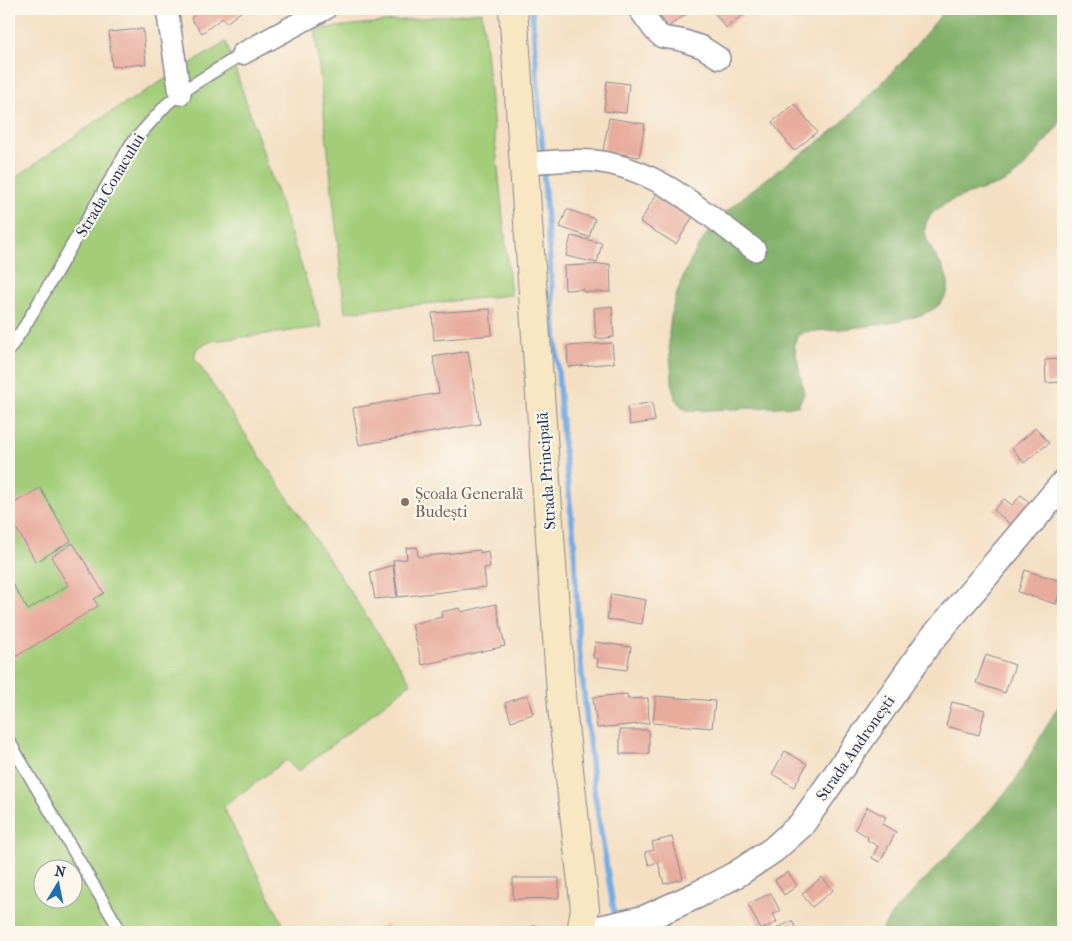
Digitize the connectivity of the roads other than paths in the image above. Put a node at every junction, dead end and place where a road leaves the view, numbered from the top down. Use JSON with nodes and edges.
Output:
{"nodes":[{"id":1,"x":167,"y":9,"type":"edge"},
{"id":2,"x":325,"y":9,"type":"edge"},
{"id":3,"x":513,"y":9,"type":"edge"},
{"id":4,"x":638,"y":9,"type":"edge"},
{"id":5,"x":242,"y":54,"type":"joint"},
{"id":6,"x":719,"y":58,"type":"dead end"},
{"id":7,"x":180,"y":94,"type":"junction"},
{"id":8,"x":528,"y":163,"type":"junction"},
{"id":9,"x":754,"y":250,"type":"dead end"},
{"id":10,"x":9,"y":350,"type":"edge"},
{"id":11,"x":1063,"y":484,"type":"edge"},
{"id":12,"x":9,"y":741,"type":"edge"},
{"id":13,"x":597,"y":930,"type":"edge"},
{"id":14,"x":121,"y":932,"type":"edge"}],
"edges":[{"from":1,"to":7,"type":"street"},
{"from":2,"to":5,"type":"street","name":"Strada Conacului"},
{"from":3,"to":8,"type":"main road","name":"Strada Principală"},
{"from":4,"to":6,"type":"street"},
{"from":5,"to":7,"type":"lane","name":"Strada Conacului"},
{"from":7,"to":10,"type":"lane","name":"Strada Conacului"},
{"from":8,"to":9,"type":"street"},
{"from":8,"to":13,"type":"main road","name":"Strada Principală"},
{"from":11,"to":13,"type":"street","name":"Strada Andronești"},
{"from":12,"to":14,"type":"lane"}]}
